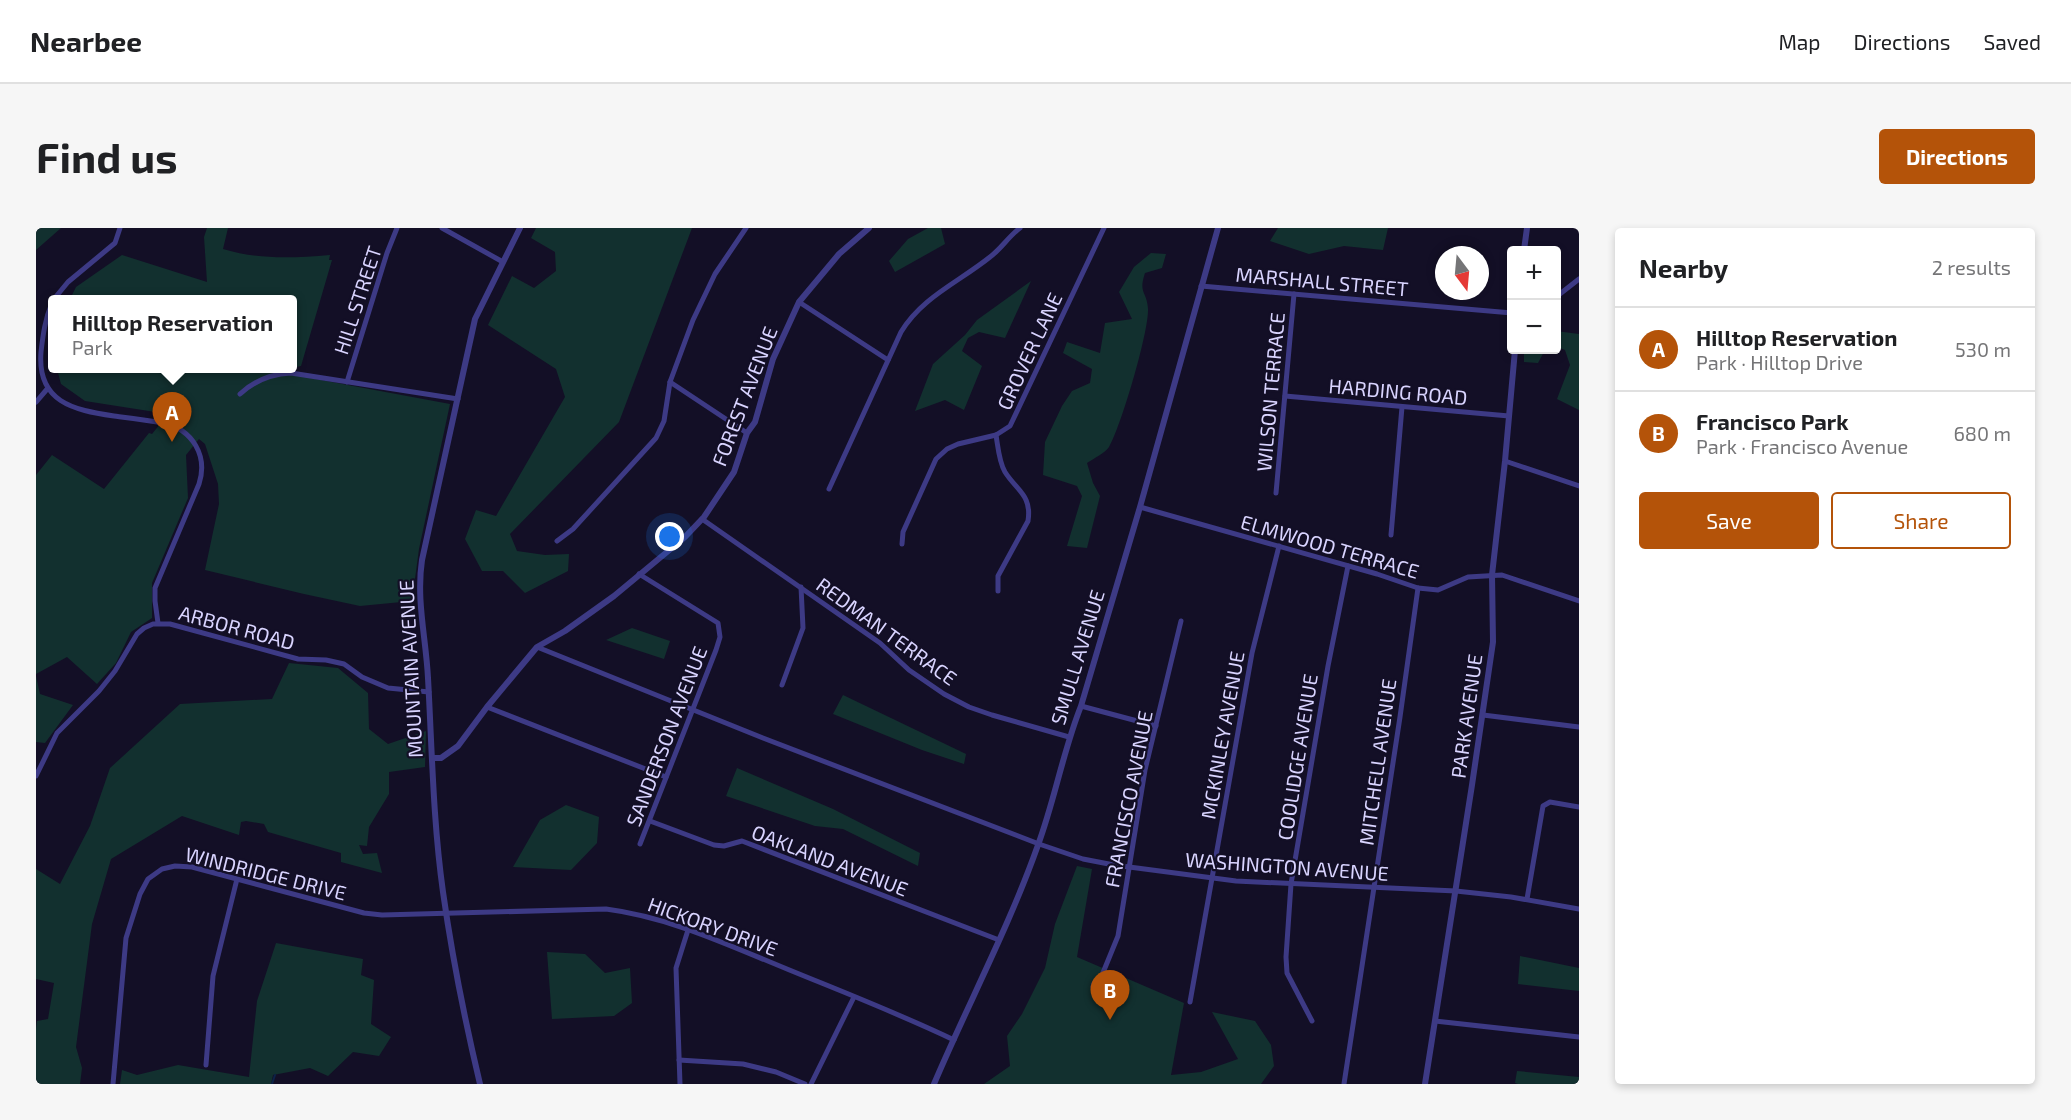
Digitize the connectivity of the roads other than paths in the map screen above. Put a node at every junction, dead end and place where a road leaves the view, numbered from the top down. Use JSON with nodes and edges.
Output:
{"nodes":[{"id":1,"x":120,"y":228,"type":"edge"},
{"id":2,"x":397,"y":228,"type":"edge"},
{"id":3,"x":442,"y":228,"type":"edge"},
{"id":4,"x":520,"y":228,"type":"edge"},
{"id":5,"x":746,"y":228,"type":"edge"},
{"id":6,"x":869,"y":228,"type":"edge"},
{"id":7,"x":1020,"y":228,"type":"edge"},
{"id":8,"x":1104,"y":228,"type":"edge"},
{"id":9,"x":1218,"y":228,"type":"edge"},
{"id":10,"x":1527,"y":228,"type":"edge"},
{"id":11,"x":1525,"y":246,"type":"edge"},
{"id":12,"x":503,"y":262,"type":"junction"},
{"id":13,"x":1579,"y":279,"type":"edge"},
{"id":14,"x":1201,"y":286,"type":"junction"},
{"id":15,"x":1294,"y":294,"type":"junction"},
{"id":16,"x":1561,"y":294,"type":"edge"},
{"id":17,"x":58,"y":295,"type":"edge"},
{"id":18,"x":798,"y":302,"type":"junction"},
{"id":19,"x":1507,"y":313,"type":"edge"},
{"id":20,"x":48,"y":317,"type":"edge"},
{"id":21,"x":1515,"y":354,"type":"edge"},
{"id":22,"x":888,"y":360,"type":"junction"},
{"id":23,"x":347,"y":382,"type":"junction"},
{"id":24,"x":670,"y":382,"type":"junction"},
{"id":25,"x":48,"y":388,"type":"junction"},
{"id":26,"x":240,"y":394,"type":"dead end"},
{"id":27,"x":1285,"y":396,"type":"junction"},
{"id":28,"x":458,"y":399,"type":"junction"},
{"id":29,"x":36,"y":402,"type":"edge"},
{"id":30,"x":1402,"y":407,"type":"junction"},
{"id":31,"x":1509,"y":416,"type":"junction"},
{"id":32,"x":747,"y":433,"type":"junction"},
{"id":33,"x":996,"y":435,"type":"junction"},
{"id":34,"x":1506,"y":461,"type":"junction"},
{"id":35,"x":1579,"y":486,"type":"edge"},
{"id":36,"x":829,"y":489,"type":"dead end"},
{"id":37,"x":1276,"y":493,"type":"dead end"},
{"id":38,"x":1140,"y":507,"type":"junction"},
{"id":39,"x":702,"y":519,"type":"junction"},
{"id":40,"x":1391,"y":535,"type":"dead end"},
{"id":41,"x":557,"y":541,"type":"dead end"},
{"id":42,"x":902,"y":544,"type":"dead end"},
{"id":43,"x":1279,"y":546,"type":"junction"},
{"id":44,"x":1348,"y":566,"type":"junction"},
{"id":45,"x":639,"y":574,"type":"junction"},
{"id":46,"x":1492,"y":575,"type":"junction"},
{"id":47,"x":801,"y":587,"type":"junction"},
{"id":48,"x":1418,"y":588,"type":"junction"},
{"id":49,"x":998,"y":591,"type":"dead end"},
{"id":50,"x":1579,"y":601,"type":"edge"},
{"id":51,"x":1181,"y":621,"type":"dead end"},
{"id":52,"x":158,"y":623,"type":"junction"},
{"id":53,"x":537,"y":647,"type":"junction"},
{"id":54,"x":782,"y":685,"type":"dead end"},
{"id":55,"x":429,"y":692,"type":"junction"},
{"id":56,"x":1081,"y":706,"type":"junction"},
{"id":57,"x":487,"y":707,"type":"junction"},
{"id":58,"x":694,"y":710,"type":"junction"},
{"id":59,"x":1483,"y":715,"type":"junction"},
{"id":60,"x":1156,"y":726,"type":"junction"},
{"id":61,"x":1579,"y":727,"type":"edge"},
{"id":62,"x":1069,"y":737,"type":"junction"},
{"id":63,"x":432,"y":758,"type":"junction"},
{"id":64,"x":36,"y":776,"type":"edge"},
{"id":65,"x":666,"y":777,"type":"junction"},
{"id":66,"x":1579,"y":807,"type":"edge"},
{"id":67,"x":650,"y":821,"type":"junction"},
{"id":68,"x":640,"y":844,"type":"dead end"},
{"id":69,"x":1039,"y":844,"type":"junction"},
{"id":70,"x":1130,"y":867,"type":"junction"},
{"id":71,"x":1212,"y":878,"type":"junction"},
{"id":72,"x":237,"y":879,"type":"junction"},
{"id":73,"x":1292,"y":884,"type":"junction"},
{"id":74,"x":1374,"y":887,"type":"junction"},
{"id":75,"x":1455,"y":891,"type":"junction"},
{"id":76,"x":1527,"y":899,"type":"junction"},
{"id":77,"x":1579,"y":909,"type":"edge"},
{"id":78,"x":446,"y":912,"type":"junction"},
{"id":79,"x":688,"y":930,"type":"junction"},
{"id":80,"x":999,"y":940,"type":"junction"},
{"id":81,"x":1100,"y":980,"type":"dead end"},
{"id":82,"x":854,"y":997,"type":"junction"},
{"id":83,"x":1190,"y":1002,"type":"dead end"},
{"id":84,"x":1312,"y":1021,"type":"dead end"},
{"id":85,"x":1435,"y":1021,"type":"junction"},
{"id":86,"x":1579,"y":1037,"type":"edge"},
{"id":87,"x":954,"y":1040,"type":"junction"},
{"id":88,"x":679,"y":1059,"type":"junction"},
{"id":89,"x":206,"y":1065,"type":"dead end"},
{"id":90,"x":113,"y":1084,"type":"edge"},
{"id":91,"x":480,"y":1084,"type":"edge"},
{"id":92,"x":680,"y":1084,"type":"edge"},
{"id":93,"x":805,"y":1084,"type":"edge"},
{"id":94,"x":811,"y":1084,"type":"edge"},
{"id":95,"x":934,"y":1084,"type":"edge"},
{"id":96,"x":1344,"y":1084,"type":"edge"},
{"id":97,"x":1425,"y":1084,"type":"edge"}],
"edges":[{"from":1,"to":17,"type":"street"},
{"from":2,"to":23,"type":"street","name":"HILL STREET"},
{"from":3,"to":12,"type":"street"},
{"from":4,"to":12,"type":"street","name":"MOUNTAIN AVENUE"},
{"from":5,"to":24,"type":"street"},
{"from":6,"to":18,"type":"street","name":"FOREST AVENUE"},
{"from":7,"to":22,"type":"street"},
{"from":8,"to":33,"type":"street","name":"GROVER LANE"},
{"from":9,"to":14,"type":"street","name":"SMULL AVENUE"},
{"from":10,"to":11,"type":"street"},
{"from":12,"to":28,"type":"street","name":"MOUNTAIN AVENUE"},
{"from":13,"to":16,"type":"street"},
{"from":14,"to":15,"type":"street","name":"MARSHALL STREET"},
{"from":14,"to":38,"type":"street","name":"SMULL AVENUE"},
{"from":15,"to":19,"type":"street","name":"MARSHALL STREET"},
{"from":15,"to":27,"type":"street","name":"WILSON TERRACE"},
{"from":18,"to":22,"type":"street"},
{"from":18,"to":32,"type":"street","name":"FOREST AVENUE"},
{"from":20,"to":25,"type":"street"},
{"from":21,"to":31,"type":"street","name":"PARK AVENUE"},
{"from":22,"to":36,"type":"street"},
{"from":23,"to":26,"type":"street"},
{"from":23,"to":28,"type":"street"},
{"from":24,"to":32,"type":"street"},
{"from":24,"to":41,"type":"street"},
{"from":25,"to":29,"type":"street"},
{"from":25,"to":52,"type":"street"},
{"from":27,"to":30,"type":"street","name":"HARDING ROAD"},
{"from":27,"to":37,"type":"street","name":"WILSON TERRACE"},
{"from":28,"to":55,"type":"street","name":"MOUNTAIN AVENUE"},
{"from":30,"to":31,"type":"street","name":"HARDING ROAD"},
{"from":30,"to":40,"type":"street"},
{"from":31,"to":34,"type":"street","name":"PARK AVENUE"},
{"from":32,"to":39,"type":"street","name":"FOREST AVENUE"},
{"from":33,"to":42,"type":"street","name":"GROVER LANE"},
{"from":33,"to":49,"type":"street"},
{"from":34,"to":35,"type":"street"},
{"from":34,"to":46,"type":"street","name":"PARK AVENUE"},
{"from":38,"to":43,"type":"street","name":"ELMWOOD TERRACE"},
{"from":38,"to":56,"type":"street","name":"SMULL AVENUE"},
{"from":39,"to":45,"type":"street","name":"FOREST AVENUE"},
{"from":39,"to":47,"type":"street","name":"REDMAN TERRACE"},
{"from":43,"to":44,"type":"street","name":"ELMWOOD TERRACE"},
{"from":43,"to":71,"type":"street","name":"MCKINLEY AVENUE"},
{"from":44,"to":48,"type":"street","name":"ELMWOOD TERRACE"},
{"from":44,"to":73,"type":"street","name":"COOLIDGE AVENUE"},
{"from":45,"to":53,"type":"street","name":"FOREST AVENUE"},
{"from":45,"to":58,"type":"street","name":"SANDERSON AVENUE"},
{"from":46,"to":48,"type":"street","name":"ELMWOOD TERRACE"},
{"from":46,"to":50,"type":"street","name":"ELMWOOD TERRACE"},
{"from":46,"to":59,"type":"street","name":"PARK AVENUE"},
{"from":47,"to":54,"type":"street"},
{"from":47,"to":62,"type":"street","name":"REDMAN TERRACE"},
{"from":48,"to":74,"type":"street","name":"MITCHELL AVENUE"},
{"from":51,"to":60,"type":"street","name":"FRANCISCO AVENUE"},
{"from":52,"to":55,"type":"street","name":"ARBOR ROAD"},
{"from":52,"to":64,"type":"street","name":"ARBOR ROAD"},
{"from":53,"to":57,"type":"street","name":"FOREST AVENUE"},
{"from":53,"to":58,"type":"street","name":"WASHINGTON AVENUE"},
{"from":55,"to":63,"type":"street","name":"MOUNTAIN AVENUE"},
{"from":56,"to":60,"type":"street"},
{"from":56,"to":62,"type":"street","name":"SMULL AVENUE"},
{"from":57,"to":63,"type":"street","name":"FOREST AVENUE"},
{"from":57,"to":65,"type":"street"},
{"from":58,"to":65,"type":"street","name":"SANDERSON AVENUE"},
{"from":58,"to":69,"type":"street","name":"WASHINGTON AVENUE"},
{"from":59,"to":61,"type":"street"},
{"from":59,"to":75,"type":"street","name":"PARK AVENUE"},
{"from":60,"to":70,"type":"street","name":"FRANCISCO AVENUE"},
{"from":62,"to":69,"type":"street","name":"SMULL AVENUE"},
{"from":63,"to":78,"type":"street","name":"MOUNTAIN AVENUE"},
{"from":65,"to":67,"type":"street","name":"SANDERSON AVENUE"},
{"from":66,"to":76,"type":"street"},
{"from":67,"to":68,"type":"street","name":"SANDERSON AVENUE"},
{"from":67,"to":80,"type":"street","name":"OAKLAND AVENUE"},
{"from":69,"to":70,"type":"street","name":"WASHINGTON AVENUE"},
{"from":69,"to":80,"type":"street","name":"SMULL AVENUE"},
{"from":70,"to":71,"type":"street","name":"WASHINGTON AVENUE"},
{"from":70,"to":81,"type":"street","name":"FRANCISCO AVENUE"},
{"from":71,"to":73,"type":"street","name":"WASHINGTON AVENUE"},
{"from":71,"to":83,"type":"street","name":"MCKINLEY AVENUE"},
{"from":72,"to":78,"type":"street","name":"WINDRIDGE DRIVE"},
{"from":72,"to":89,"type":"street"},
{"from":72,"to":90,"type":"street","name":"WINDRIDGE DRIVE"},
{"from":73,"to":74,"type":"street","name":"WASHINGTON AVENUE"},
{"from":73,"to":84,"type":"street","name":"COOLIDGE AVENUE"},
{"from":74,"to":75,"type":"street","name":"WASHINGTON AVENUE"},
{"from":74,"to":96,"type":"street","name":"MITCHELL AVENUE"},
{"from":75,"to":76,"type":"street","name":"WASHINGTON AVENUE"},
{"from":75,"to":85,"type":"street","name":"PARK AVENUE"},
{"from":76,"to":77,"type":"street","name":"WASHINGTON AVENUE"},
{"from":78,"to":79,"type":"street","name":"HICKORY DRIVE"},
{"from":78,"to":91,"type":"street","name":"MOUNTAIN AVENUE"},
{"from":79,"to":82,"type":"street","name":"HICKORY DRIVE"},
{"from":79,"to":88,"type":"street"},
{"from":80,"to":87,"type":"street","name":"SMULL AVENUE"},
{"from":82,"to":87,"type":"street","name":"HICKORY DRIVE"},
{"from":82,"to":94,"type":"street"},
{"from":85,"to":86,"type":"street"},
{"from":85,"to":97,"type":"street","name":"PARK AVENUE"},
{"from":87,"to":95,"type":"street","name":"SMULL AVENUE"},
{"from":88,"to":92,"type":"street"},
{"from":88,"to":93,"type":"street"}]}
